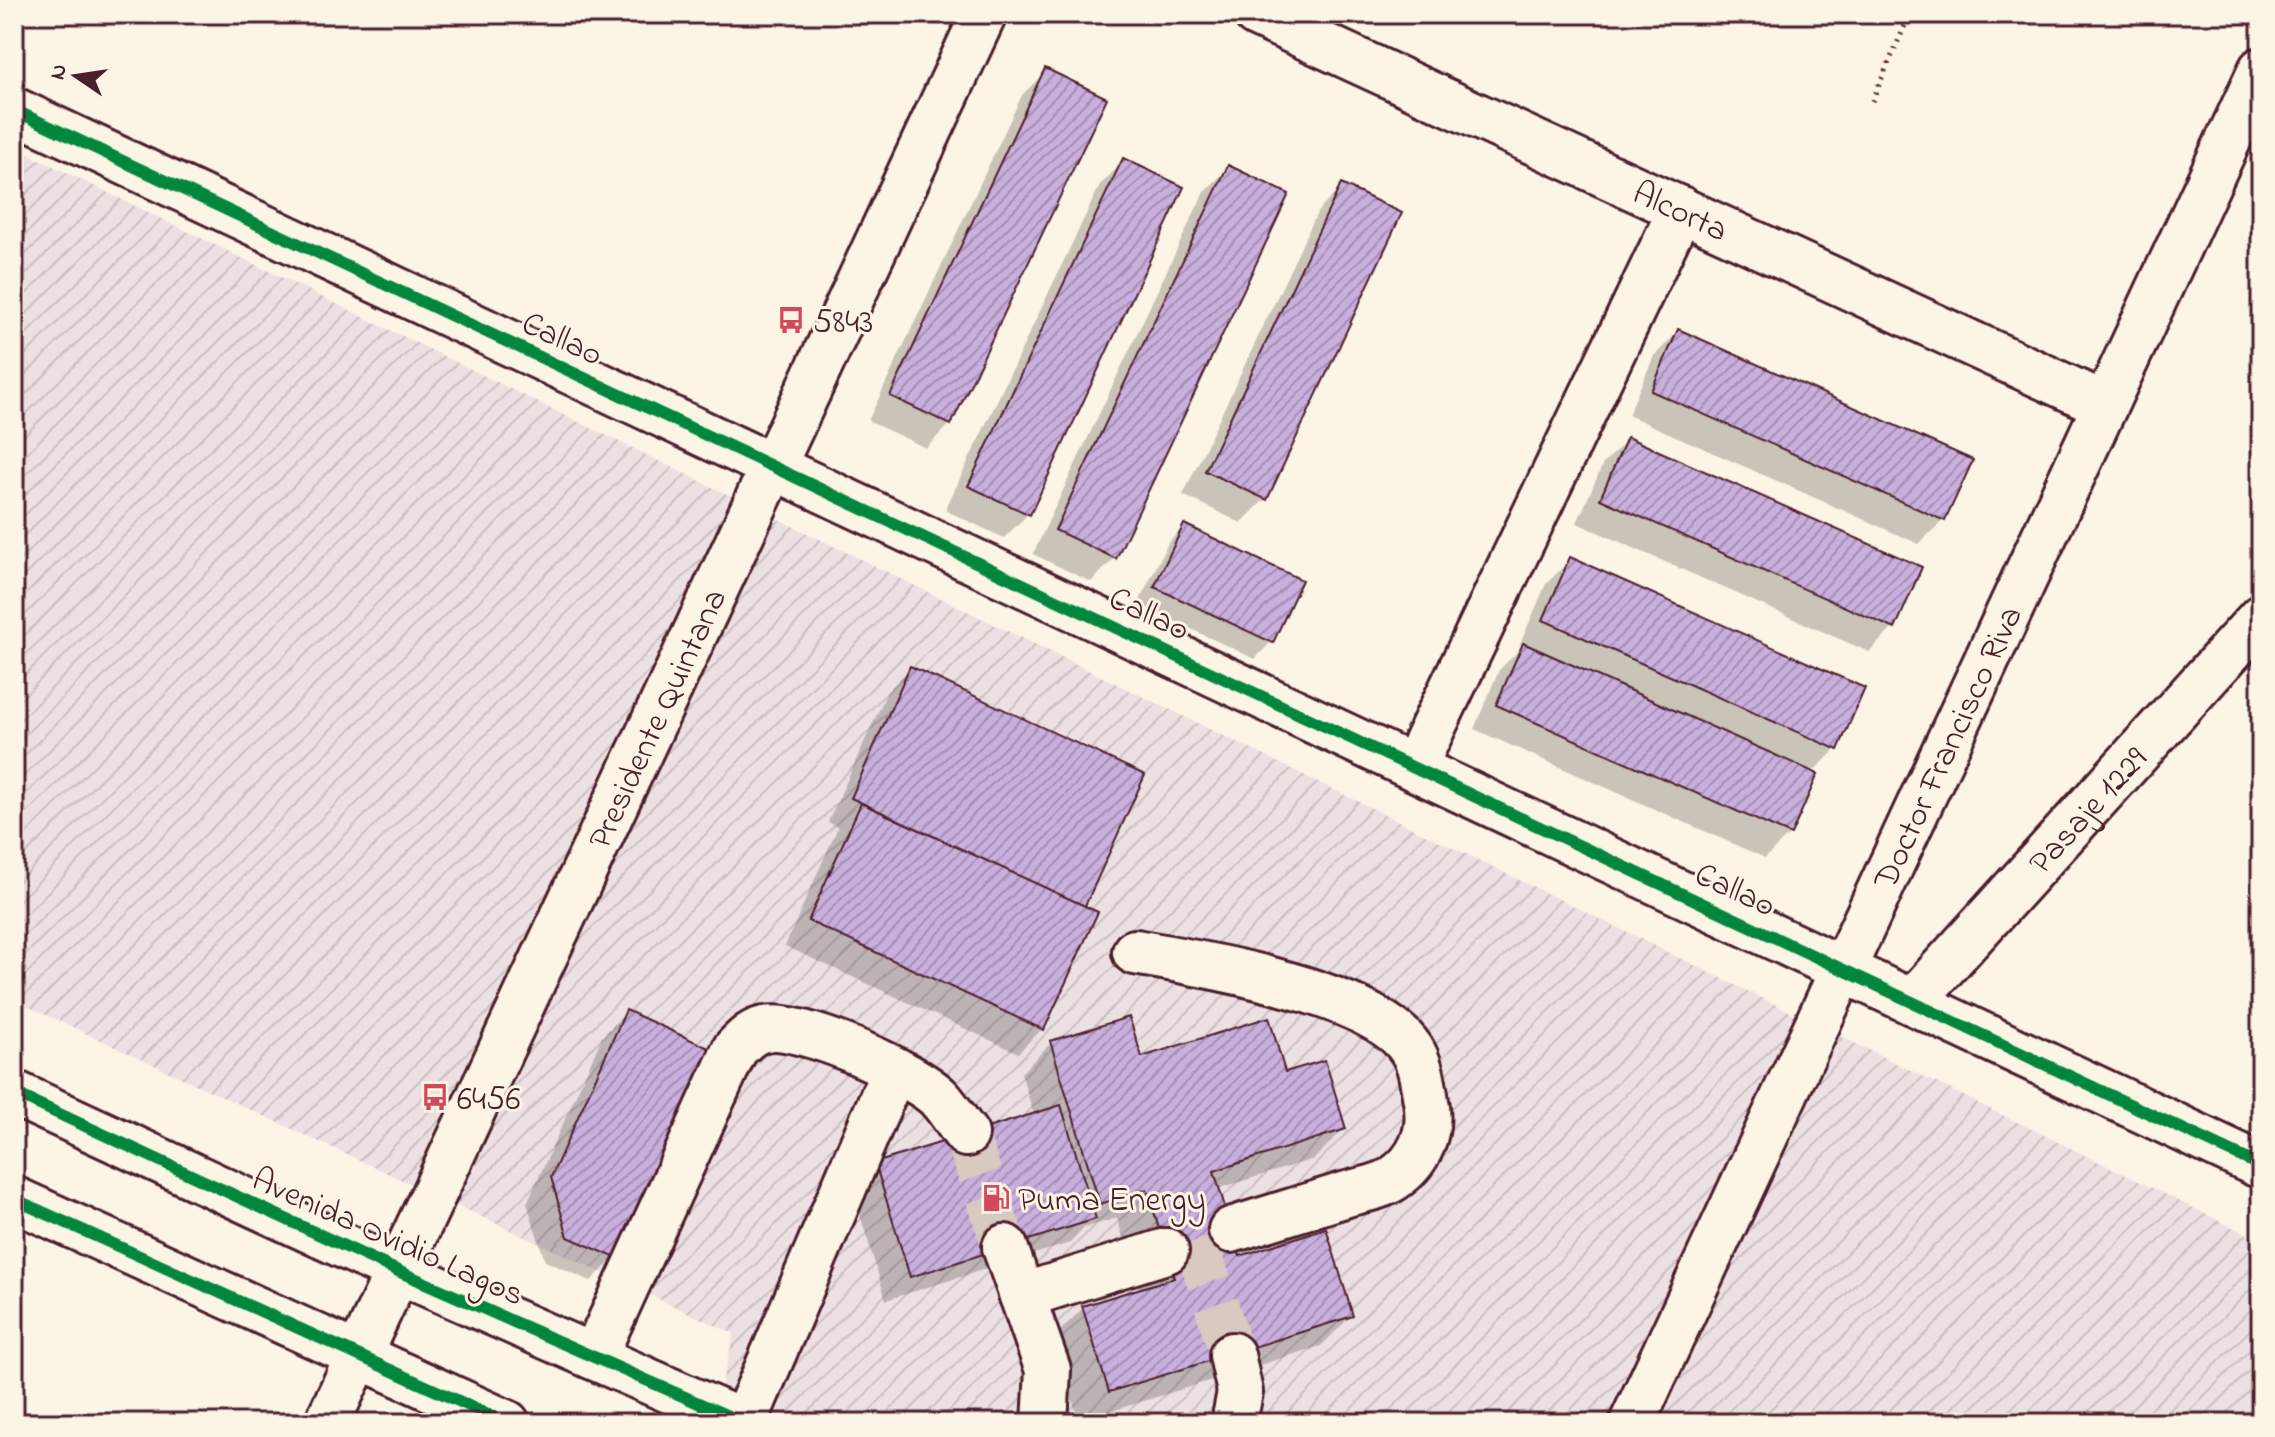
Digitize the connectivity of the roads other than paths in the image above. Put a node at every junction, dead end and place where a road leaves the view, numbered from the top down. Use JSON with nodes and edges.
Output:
{"nodes":[{"id":1,"x":984,"y":14,"type":"edge"},
{"id":2,"x":1256,"y":14,"type":"edge"},
{"id":3,"x":2261,"y":70,"type":"edge"},
{"id":4,"x":14,"y":110,"type":"edge"},
{"id":5,"x":1681,"y":209,"type":"junction"},
{"id":6,"x":2105,"y":405,"type":"junction"},
{"id":7,"x":775,"y":467,"type":"junction"},
{"id":8,"x":2261,"y":617,"type":"edge"},
{"id":9,"x":1414,"y":767,"type":"junction"},
{"id":10,"x":1135,"y":952,"type":"dead end"},
{"id":11,"x":1844,"y":969,"type":"junction"},
{"id":12,"x":1912,"y":1002,"type":"junction"},
{"id":13,"x":894,"y":1070,"type":"junction"},
{"id":14,"x":14,"y":1093,"type":"edge"},
{"id":15,"x":966,"y":1134,"type":"tunnel mouth"},
{"id":16,"x":2261,"y":1166,"type":"edge"},
{"id":17,"x":14,"y":1199,"type":"edge"},
{"id":18,"x":1231,"y":1230,"type":"dead end"},
{"id":19,"x":1005,"y":1247,"type":"tunnel mouth"},
{"id":20,"x":1166,"y":1251,"type":"dead end"},
{"id":21,"x":398,"y":1271,"type":"junction"},
{"id":22,"x":1022,"y":1296,"type":"junction"},
{"id":23,"x":1232,"y":1355,"type":"tunnel mouth"},
{"id":24,"x":359,"y":1356,"type":"junction"},
{"id":25,"x":594,"y":1357,"type":"junction"},
{"id":26,"x":327,"y":1423,"type":"edge"},
{"id":27,"x":507,"y":1423,"type":"edge"},
{"id":28,"x":744,"y":1423,"type":"edge"},
{"id":29,"x":1045,"y":1423,"type":"edge"},
{"id":30,"x":1234,"y":1423,"type":"edge"},
{"id":31,"x":1632,"y":1423,"type":"edge"}],
"edges":[{"from":1,"to":7,"type":"street","name":"Presidente Quintana"},
{"from":2,"to":5,"type":"street","name":"Alcorta"},
{"from":3,"to":6,"type":"street","name":"Doctor Francisco Riva"},
{"from":4,"to":7,"type":"street","name":"Callao"},
{"from":5,"to":6,"type":"street","name":"Alcorta"},
{"from":5,"to":9,"type":"street"},
{"from":6,"to":11,"type":"street","name":"Doctor Francisco Riva"},
{"from":7,"to":9,"type":"street","name":"Callao"},
{"from":7,"to":21,"type":"street","name":"Presidente Quintana"},
{"from":8,"to":12,"type":"street","name":"Pasaje 1229"},
{"from":9,"to":11,"type":"street","name":"Callao"},
{"from":10,"to":18,"type":"street"},
{"from":11,"to":12,"type":"street","name":"Callao"},
{"from":11,"to":31,"type":"street","name":"Doctor Francisco Riva"},
{"from":12,"to":16,"type":"street","name":"Callao"},
{"from":13,"to":15,"type":"street"},
{"from":13,"to":25,"type":"street"},
{"from":13,"to":28,"type":"street"},
{"from":14,"to":21,"type":"street","name":"Avenida Ovidio Lagos"},
{"from":17,"to":24,"type":"street"},
{"from":19,"to":22,"type":"street"},
{"from":20,"to":22,"type":"street"},
{"from":21,"to":24,"type":"street","name":"Presidente Quintana"},
{"from":21,"to":25,"type":"street","name":"Avenida Ovidio Lagos"},
{"from":22,"to":29,"type":"street"},
{"from":23,"to":30,"type":"street"},
{"from":24,"to":26,"type":"street","name":"Presidente Quintana"},
{"from":24,"to":27,"type":"street"},
{"from":25,"to":28,"type":"street","name":"Avenida Ovidio Lagos"}]}
